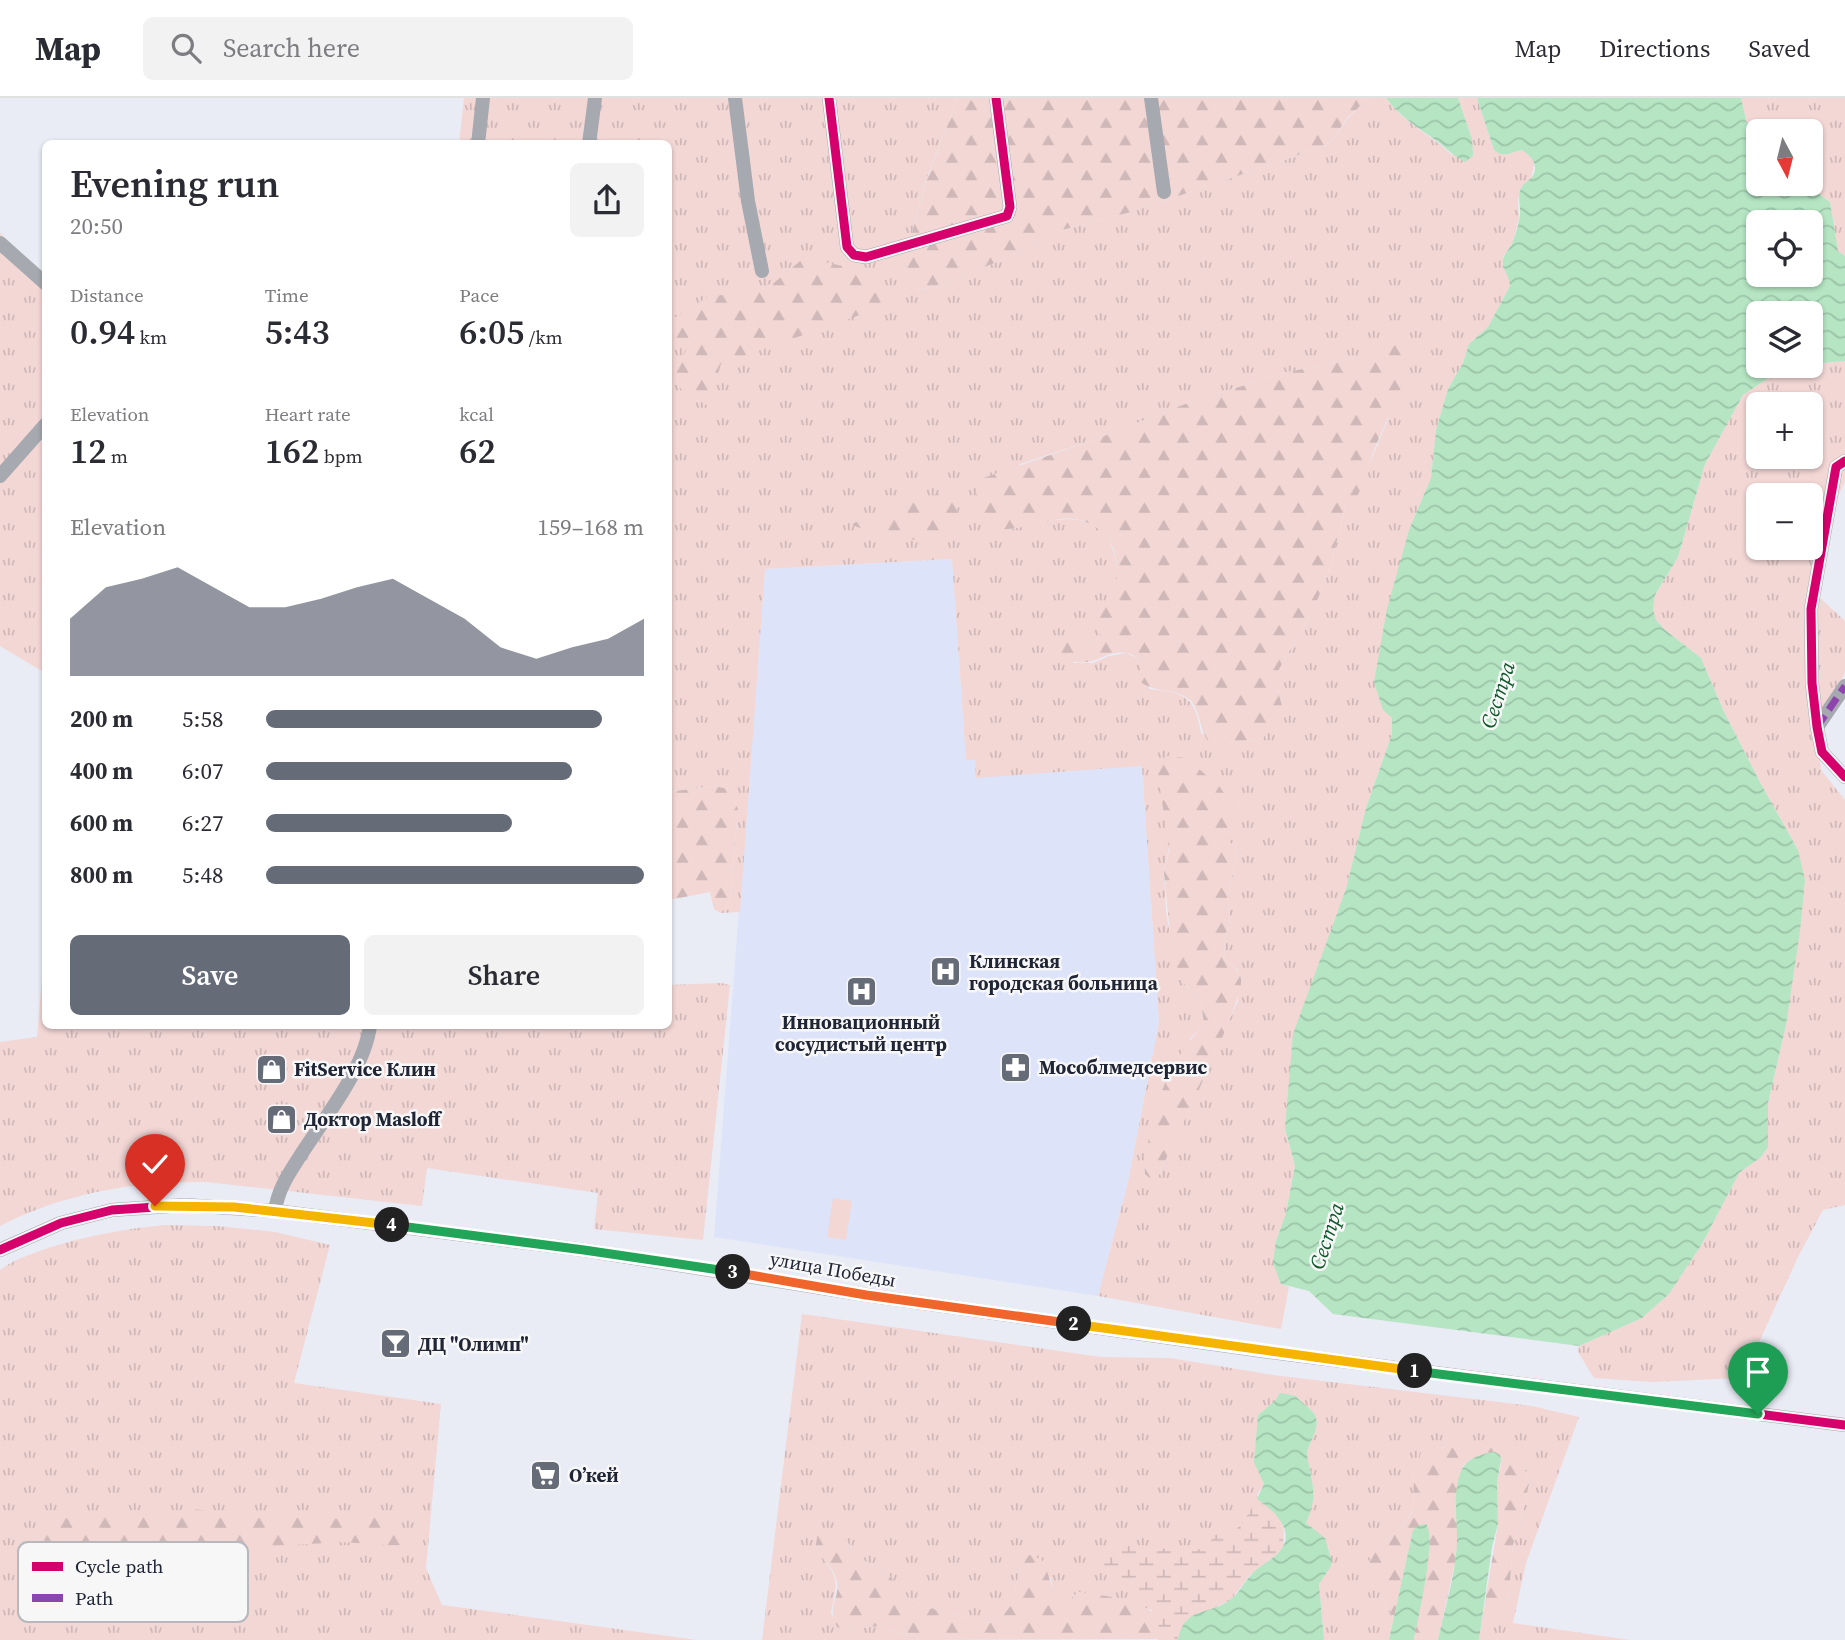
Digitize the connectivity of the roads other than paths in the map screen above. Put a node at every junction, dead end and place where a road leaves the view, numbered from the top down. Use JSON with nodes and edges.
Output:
{"nodes":[{"id":1,"x":483,"y":98,"type":"edge"},
{"id":2,"x":595,"y":98,"type":"edge"},
{"id":3,"x":735,"y":98,"type":"edge"},
{"id":4,"x":829,"y":98,"type":"edge"},
{"id":5,"x":996,"y":98,"type":"edge"},
{"id":6,"x":1151,"y":98,"type":"edge"},
{"id":7,"x":478,"y":140,"type":"edge"},
{"id":8,"x":590,"y":140,"type":"edge"},
{"id":9,"x":1164,"y":192,"type":"dead end"},
{"id":10,"x":0,"y":243,"type":"edge"},
{"id":11,"x":762,"y":271,"type":"dead end"},
{"id":12,"x":42,"y":281,"type":"edge"},
{"id":13,"x":42,"y":429,"type":"edge"},
{"id":14,"x":1845,"y":461,"type":"edge"},
{"id":15,"x":0,"y":476,"type":"edge"},
{"id":16,"x":1845,"y":686,"type":"edge"},
{"id":17,"x":1816,"y":727,"type":"junction"},
{"id":18,"x":1845,"y":777,"type":"edge"},
{"id":19,"x":370,"y":1029,"type":"edge"},
{"id":20,"x":275,"y":1211,"type":"junction"},
{"id":21,"x":0,"y":1250,"type":"edge"},
{"id":22,"x":1845,"y":1425,"type":"edge"}],
"edges":[{"from":1,"to":7,"type":"street"},
{"from":2,"to":8,"type":"street"},
{"from":3,"to":11,"type":"street"},
{"from":4,"to":5,"type":"street"},
{"from":6,"to":9,"type":"street"},
{"from":10,"to":12,"type":"street"},
{"from":13,"to":15,"type":"street"},
{"from":14,"to":17,"type":"street"},
{"from":16,"to":17,"type":"street"},
{"from":17,"to":18,"type":"street"},
{"from":19,"to":20,"type":"street"},
{"from":20,"to":21,"type":"street","name":"улица Победы"},
{"from":20,"to":22,"type":"street","name":"улица Победы"}]}
